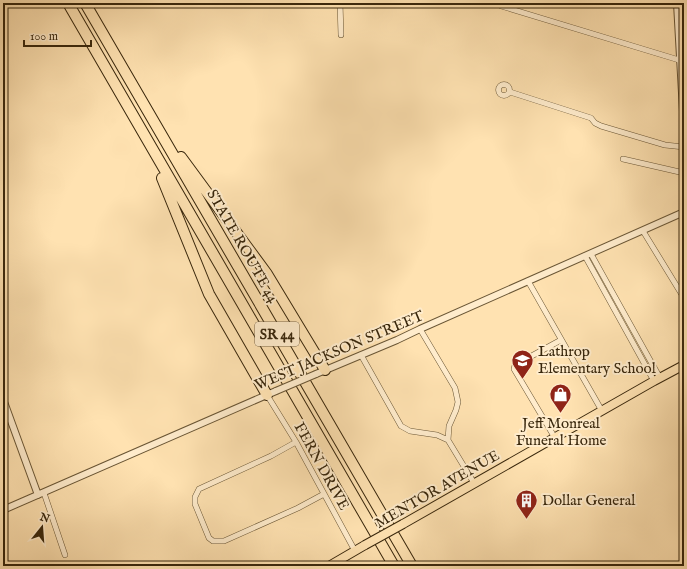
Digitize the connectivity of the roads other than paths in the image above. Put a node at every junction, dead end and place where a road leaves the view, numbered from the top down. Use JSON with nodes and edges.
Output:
{"nodes":[{"id":1,"x":68,"y":3,"type":"edge"},
{"id":2,"x":85,"y":3,"type":"edge"},
{"id":3,"x":340,"y":3,"type":"edge"},
{"id":4,"x":677,"y":3,"type":"edge"},
{"id":5,"x":501,"y":6,"type":"dead end"},
{"id":6,"x":341,"y":35,"type":"dead end"},
{"id":7,"x":679,"y":60,"type":"junction"},
{"id":8,"x":510,"y":92,"type":"dead end"},
{"id":9,"x":150,"y":115,"type":"junction"},
{"id":10,"x":684,"y":129,"type":"edge"},
{"id":11,"x":146,"y":139,"type":"junction"},
{"id":12,"x":684,"y":147,"type":"edge"},
{"id":13,"x":623,"y":159,"type":"dead end"},
{"id":14,"x":684,"y":173,"type":"edge"},
{"id":15,"x":684,"y":212,"type":"edge"},
{"id":16,"x":643,"y":231,"type":"junction"},
{"id":17,"x":588,"y":255,"type":"junction"},
{"id":18,"x":528,"y":281,"type":"junction"},
{"id":19,"x":684,"y":298,"type":"edge"},
{"id":20,"x":420,"y":329,"type":"junction"},
{"id":21,"x":561,"y":340,"type":"junction"},
{"id":22,"x":361,"y":355,"type":"junction"},
{"id":23,"x":684,"y":365,"type":"edge"},
{"id":24,"x":320,"y":372,"type":"junction"},
{"id":25,"x":657,"y":379,"type":"junction"},
{"id":26,"x":271,"y":393,"type":"junction"},
{"id":27,"x":3,"y":399,"type":"edge"},
{"id":28,"x":602,"y":411,"type":"junction"},
{"id":29,"x":555,"y":438,"type":"junction"},
{"id":30,"x":448,"y":440,"type":"junction"},
{"id":31,"x":296,"y":442,"type":"junction"},
{"id":32,"x":474,"y":483,"type":"junction"},
{"id":33,"x":41,"y":494,"type":"junction"},
{"id":34,"x":324,"y":494,"type":"junction"},
{"id":35,"x":3,"y":510,"type":"edge"},
{"id":36,"x":355,"y":551,"type":"junction"},
{"id":37,"x":65,"y":555,"type":"dead end"},
{"id":38,"x":329,"y":566,"type":"edge"},
{"id":39,"x":394,"y":566,"type":"edge"},
{"id":40,"x":412,"y":566,"type":"edge"}],
"edges":[{"from":1,"to":11,"type":"highway","name":"STATE ROUTE 44","number":"SR 44"},
{"from":2,"to":9,"type":"highway","name":"STATE ROUTE 44","number":"SR 44"},
{"from":3,"to":6,"type":"street"},
{"from":4,"to":7,"type":"street"},
{"from":5,"to":7,"type":"street"},
{"from":7,"to":10,"type":"street"},
{"from":8,"to":12,"type":"street"},
{"from":9,"to":24,"type":"highway"},
{"from":9,"to":40,"type":"highway","name":"STATE ROUTE 44","number":"SR 44"},
{"from":11,"to":26,"type":"highway"},
{"from":11,"to":39,"type":"highway","name":"STATE ROUTE 44","number":"SR 44"},
{"from":13,"to":14,"type":"street"},
{"from":15,"to":16,"type":"street","name":"WEST JACKSON STREET"},
{"from":16,"to":17,"type":"street","name":"WEST JACKSON STREET"},
{"from":16,"to":19,"type":"street"},
{"from":17,"to":18,"type":"street","name":"WEST JACKSON STREET"},
{"from":17,"to":25,"type":"street"},
{"from":18,"to":20,"type":"street","name":"WEST JACKSON STREET"},
{"from":18,"to":21,"type":"street"},
{"from":20,"to":22,"type":"street","name":"WEST JACKSON STREET"},
{"from":20,"to":30,"type":"street"},
{"from":21,"to":28,"type":"street"},
{"from":21,"to":29,"type":"street"},
{"from":22,"to":24,"type":"street","name":"WEST JACKSON STREET"},
{"from":22,"to":30,"type":"street"},
{"from":23,"to":25,"type":"main road","name":"MENTOR AVENUE"},
{"from":24,"to":26,"type":"street","name":"WEST JACKSON STREET","bridge":true},
{"from":25,"to":28,"type":"main road","name":"MENTOR AVENUE"},
{"from":26,"to":31,"type":"street","name":"FERN DRIVE"},
{"from":26,"to":33,"type":"street","name":"WEST JACKSON STREET"},
{"from":27,"to":33,"type":"street"},
{"from":28,"to":29,"type":"main road","name":"MENTOR AVENUE"},
{"from":29,"to":32,"type":"main road","name":"MENTOR AVENUE"},
{"from":30,"to":32,"type":"street"},
{"from":31,"to":34,"type":"street","name":"FERN DRIVE"},
{"from":31,"to":34,"type":"street"},
{"from":32,"to":36,"type":"main road","name":"MENTOR AVENUE","bridge":true},
{"from":33,"to":35,"type":"street","name":"WEST JACKSON STREET"},
{"from":33,"to":37,"type":"street"},
{"from":34,"to":36,"type":"street","name":"FERN DRIVE"},
{"from":36,"to":38,"type":"main road","name":"MENTOR AVENUE"}]}
